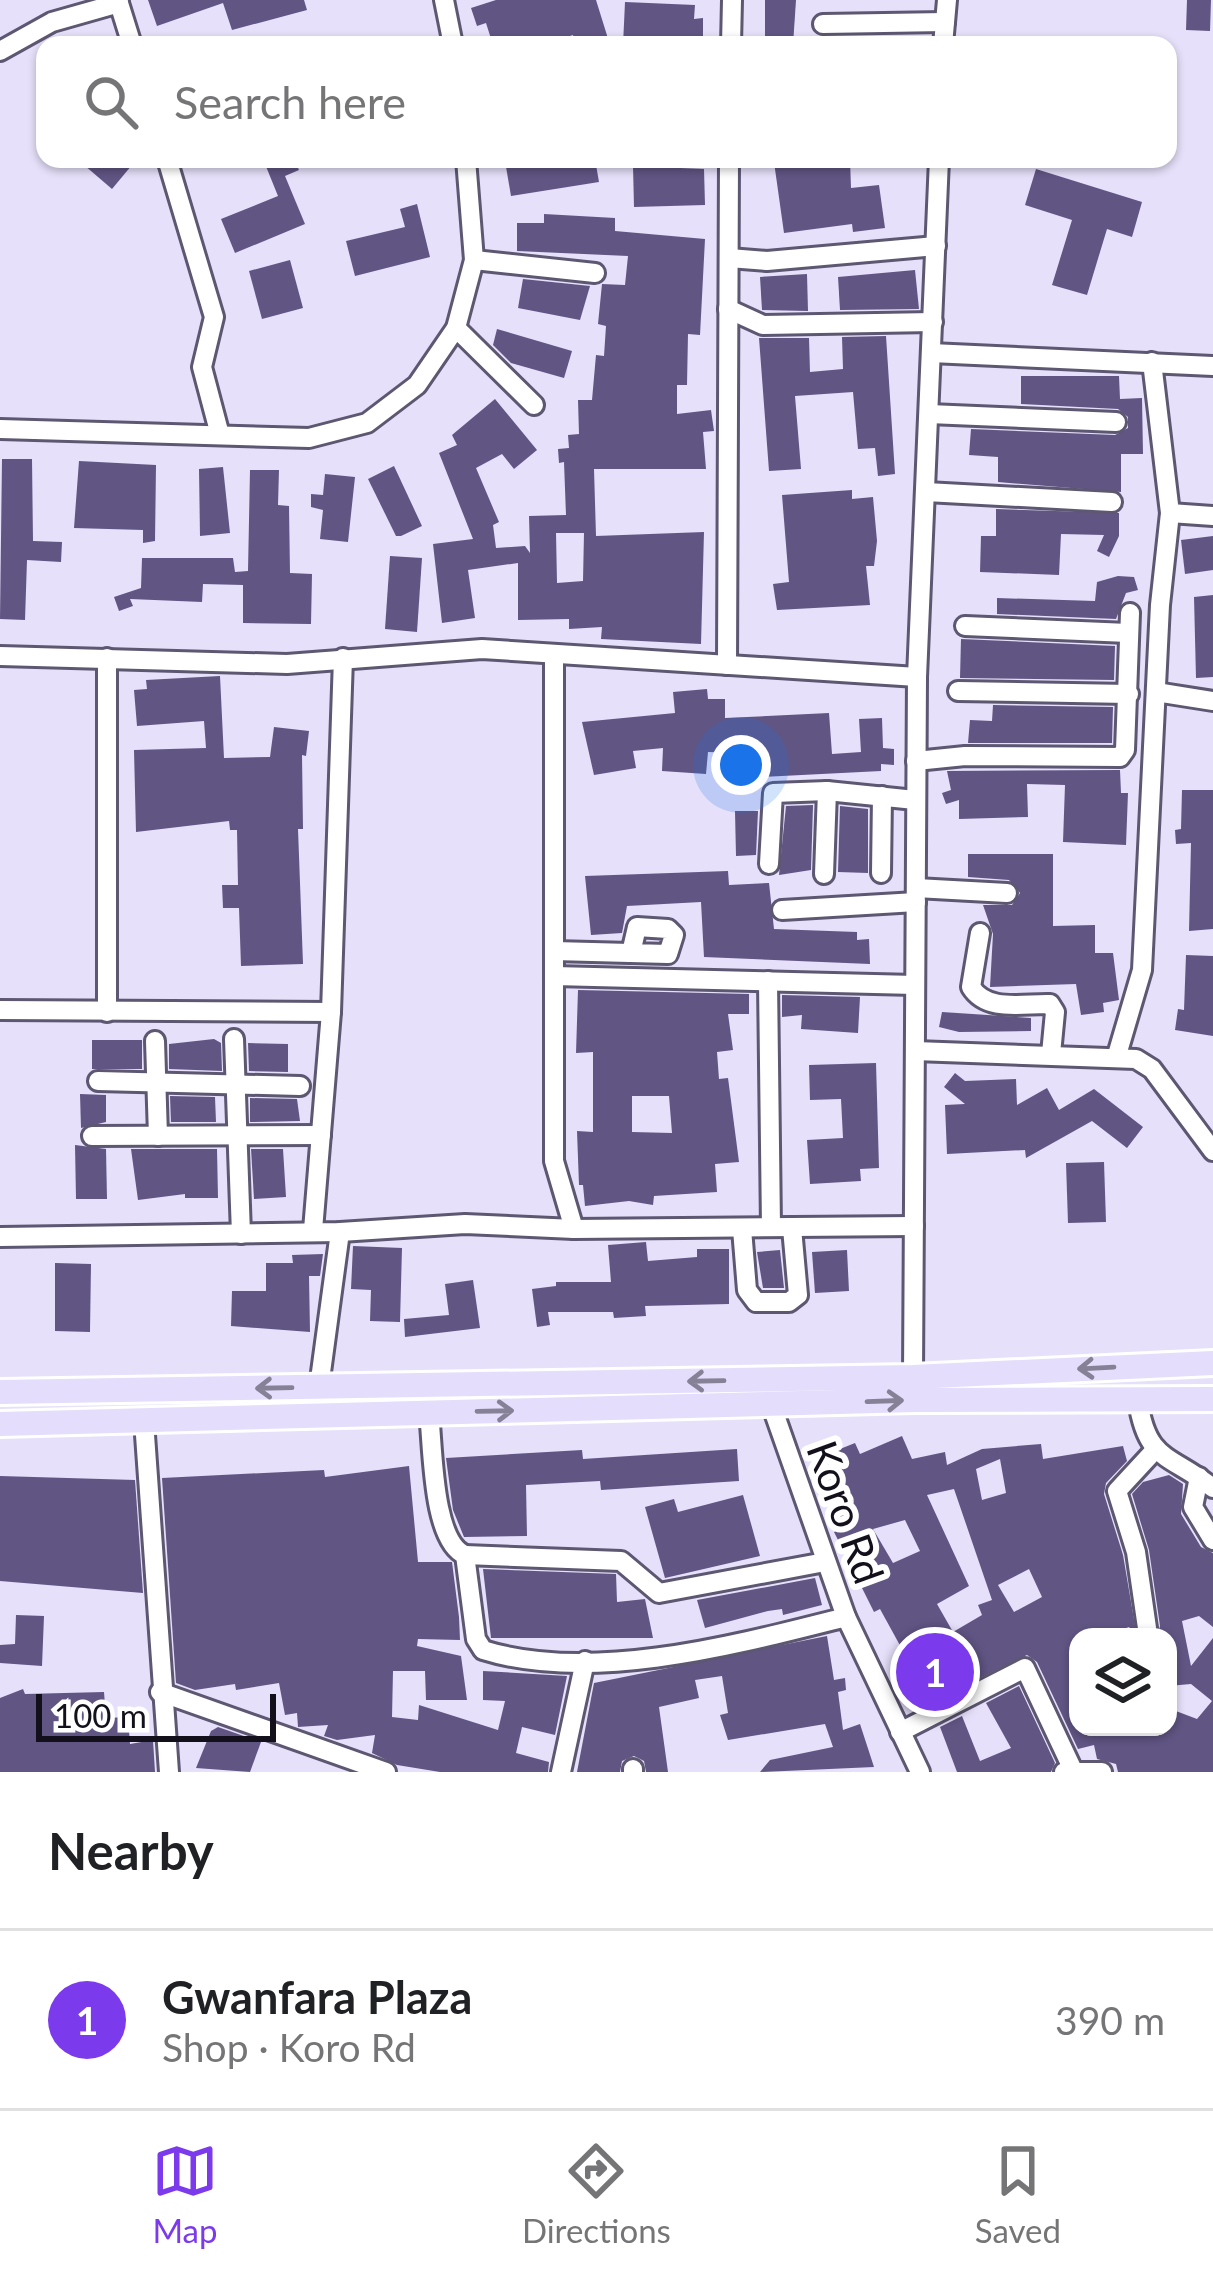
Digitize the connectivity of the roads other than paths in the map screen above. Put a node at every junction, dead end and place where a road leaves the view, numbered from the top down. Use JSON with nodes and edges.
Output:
{"nodes":[{"id":1,"x":444,"y":0,"type":"edge"},
{"id":2,"x":732,"y":0,"type":"edge"},
{"id":3,"x":947,"y":0,"type":"edge"},
{"id":4,"x":119,"y":2,"type":"edge"},
{"id":5,"x":945,"y":22,"type":"junction"},
{"id":6,"x":823,"y":24,"type":"dead end"},
{"id":7,"x":129,"y":36,"type":"edge"},
{"id":8,"x":451,"y":36,"type":"edge"},
{"id":9,"x":731,"y":36,"type":"edge"},
{"id":10,"x":944,"y":36,"type":"edge"},
{"id":11,"x":0,"y":51,"type":"edge"},
{"id":12,"x":170,"y":168,"type":"edge"},
{"id":13,"x":467,"y":168,"type":"edge"},
{"id":14,"x":730,"y":168,"type":"edge"},
{"id":15,"x":939,"y":168,"type":"edge"},
{"id":16,"x":936,"y":246,"type":"junction"},
{"id":17,"x":729,"y":257,"type":"junction"},
{"id":18,"x":475,"y":260,"type":"junction"},
{"id":19,"x":596,"y":273,"type":"dead end"},
{"id":20,"x":728,"y":309,"type":"junction"},
{"id":21,"x":933,"y":322,"type":"junction"},
{"id":22,"x":455,"y":328,"type":"junction"},
{"id":23,"x":932,"y":353,"type":"junction"},
{"id":24,"x":1152,"y":362,"type":"junction"},
{"id":25,"x":1213,"y":366,"type":"edge"},
{"id":26,"x":534,"y":405,"type":"dead end"},
{"id":27,"x":929,"y":414,"type":"junction"},
{"id":28,"x":1116,"y":422,"type":"dead end"},
{"id":29,"x":0,"y":429,"type":"edge"},
{"id":30,"x":220,"y":435,"type":"junction"},
{"id":31,"x":926,"y":492,"type":"junction"},
{"id":32,"x":1112,"y":502,"type":"dead end"},
{"id":33,"x":1170,"y":514,"type":"junction"},
{"id":34,"x":1213,"y":515,"type":"edge"},
{"id":35,"x":965,"y":626,"type":"dead end"},
{"id":36,"x":554,"y":654,"type":"junction"},
{"id":37,"x":0,"y":656,"type":"edge"},
{"id":38,"x":107,"y":658,"type":"junction"},
{"id":39,"x":343,"y":658,"type":"junction"},
{"id":40,"x":727,"y":665,"type":"junction"},
{"id":41,"x":917,"y":677,"type":"junction"},
{"id":42,"x":958,"y":691,"type":"dead end"},
{"id":43,"x":1156,"y":692,"type":"junction"},
{"id":44,"x":1129,"y":694,"type":"junction"},
{"id":45,"x":1213,"y":700,"type":"edge"},
{"id":46,"x":916,"y":761,"type":"junction"},
{"id":47,"x":827,"y":791,"type":"junction"},
{"id":48,"x":882,"y":796,"type":"junction"},
{"id":49,"x":915,"y":800,"type":"junction"},
{"id":50,"x":769,"y":864,"type":"dead end"},
{"id":51,"x":881,"y":873,"type":"dead end"},
{"id":52,"x":824,"y":874,"type":"dead end"},
{"id":53,"x":1007,"y":893,"type":"dead end"},
{"id":54,"x":916,"y":895,"type":"junction"},
{"id":55,"x":782,"y":910,"type":"dead end"},
{"id":56,"x":980,"y":933,"type":"dead end"},
{"id":57,"x":554,"y":951,"type":"junction"},
{"id":58,"x":631,"y":953,"type":"dead end"},
{"id":59,"x":554,"y":976,"type":"junction"},
{"id":60,"x":768,"y":981,"type":"junction"},
{"id":61,"x":915,"y":985,"type":"junction"},
{"id":62,"x":0,"y":1010,"type":"edge"},
{"id":63,"x":106,"y":1012,"type":"junction"},
{"id":64,"x":331,"y":1012,"type":"junction"},
{"id":65,"x":234,"y":1039,"type":"dead end"},
{"id":66,"x":155,"y":1041,"type":"dead end"},
{"id":67,"x":915,"y":1051,"type":"junction"},
{"id":68,"x":1051,"y":1054,"type":"junction"},
{"id":69,"x":1118,"y":1055,"type":"junction"},
{"id":70,"x":98,"y":1081,"type":"dead end"},
{"id":71,"x":160,"y":1083,"type":"junction"},
{"id":72,"x":233,"y":1084,"type":"junction"},
{"id":73,"x":300,"y":1086,"type":"dead end"},
{"id":74,"x":321,"y":1135,"type":"junction"},
{"id":75,"x":92,"y":1136,"type":"dead end"},
{"id":76,"x":158,"y":1136,"type":"junction"},
{"id":77,"x":238,"y":1136,"type":"junction"},
{"id":78,"x":1213,"y":1150,"type":"edge"},
{"id":79,"x":914,"y":1226,"type":"junction"},
{"id":80,"x":782,"y":1228,"type":"junction"},
{"id":81,"x":574,"y":1229,"type":"junction"},
{"id":82,"x":742,"y":1229,"type":"junction"},
{"id":83,"x":313,"y":1230,"type":"junction"},
{"id":84,"x":340,"y":1232,"type":"junction"},
{"id":85,"x":241,"y":1234,"type":"junction"},
{"id":86,"x":0,"y":1237,"type":"edge"},
{"id":87,"x":1213,"y":1363,"type":"edge"},
{"id":88,"x":913,"y":1377,"type":"junction"},
{"id":89,"x":320,"y":1387,"type":"junction"},
{"id":90,"x":0,"y":1392,"type":"edge"},
{"id":91,"x":1213,"y":1399,"type":"edge"},
{"id":92,"x":1138,"y":1401,"type":"junction"},
{"id":93,"x":771,"y":1404,"type":"junction"},
{"id":94,"x":429,"y":1413,"type":"junction"},
{"id":95,"x":144,"y":1421,"type":"junction"},
{"id":96,"x":0,"y":1424,"type":"edge"},
{"id":97,"x":1154,"y":1451,"type":"junction"},
{"id":98,"x":1206,"y":1482,"type":"edge"},
{"id":99,"x":1213,"y":1540,"type":"edge"},
{"id":100,"x":465,"y":1555,"type":"junction"},
{"id":101,"x":825,"y":1562,"type":"junction"},
{"id":102,"x":846,"y":1617,"type":"junction"},
{"id":103,"x":1147,"y":1628,"type":"dead end"},
{"id":104,"x":585,"y":1661,"type":"junction"},
{"id":105,"x":160,"y":1692,"type":"junction"},
{"id":106,"x":900,"y":1732,"type":"junction"},
{"id":107,"x":1068,"y":1770,"type":"edge"},
{"id":108,"x":169,"y":1772,"type":"edge"},
{"id":109,"x":386,"y":1772,"type":"edge"},
{"id":110,"x":561,"y":1772,"type":"edge"},
{"id":111,"x":920,"y":1772,"type":"edge"},
{"id":112,"x":1102,"y":1772,"type":"edge"}],
"edges":[{"from":1,"to":8,"type":"street"},
{"from":2,"to":9,"type":"street"},
{"from":3,"to":5,"type":"street"},
{"from":4,"to":7,"type":"street"},
{"from":4,"to":11,"type":"street"},
{"from":5,"to":6,"type":"street"},
{"from":5,"to":10,"type":"street"},
{"from":12,"to":30,"type":"street"},
{"from":13,"to":18,"type":"street"},
{"from":14,"to":17,"type":"street"},
{"from":15,"to":16,"type":"street"},
{"from":16,"to":17,"type":"street"},
{"from":16,"to":21,"type":"street"},
{"from":17,"to":20,"type":"street"},
{"from":18,"to":19,"type":"street"},
{"from":18,"to":22,"type":"street"},
{"from":20,"to":21,"type":"street"},
{"from":20,"to":40,"type":"street"},
{"from":21,"to":23,"type":"street"},
{"from":22,"to":26,"type":"street"},
{"from":22,"to":30,"type":"street"},
{"from":23,"to":24,"type":"street"},
{"from":23,"to":27,"type":"street"},
{"from":24,"to":25,"type":"street"},
{"from":24,"to":33,"type":"street"},
{"from":27,"to":28,"type":"street"},
{"from":27,"to":31,"type":"street"},
{"from":29,"to":30,"type":"street"},
{"from":31,"to":32,"type":"street"},
{"from":31,"to":41,"type":"street"},
{"from":33,"to":34,"type":"street"},
{"from":33,"to":43,"type":"street"},
{"from":35,"to":44,"type":"street"},
{"from":36,"to":39,"type":"street"},
{"from":36,"to":40,"type":"street"},
{"from":36,"to":57,"type":"street"},
{"from":37,"to":38,"type":"street"},
{"from":38,"to":39,"type":"street"},
{"from":38,"to":63,"type":"street"},
{"from":39,"to":64,"type":"street"},
{"from":40,"to":41,"type":"street"},
{"from":41,"to":46,"type":"street"},
{"from":42,"to":44,"type":"street"},
{"from":43,"to":45,"type":"street"},
{"from":43,"to":69,"type":"street"},
{"from":44,"to":46,"type":"street"},
{"from":46,"to":49,"type":"street"},
{"from":47,"to":48,"type":"street"},
{"from":47,"to":50,"type":"street"},
{"from":47,"to":52,"type":"street"},
{"from":48,"to":49,"type":"street"},
{"from":48,"to":51,"type":"street"},
{"from":49,"to":54,"type":"street"},
{"from":53,"to":54,"type":"street"},
{"from":54,"to":55,"type":"street"},
{"from":54,"to":61,"type":"street"},
{"from":56,"to":68,"type":"street"},
{"from":57,"to":58,"type":"street"},
{"from":57,"to":59,"type":"street"},
{"from":59,"to":60,"type":"street"},
{"from":59,"to":81,"type":"street"},
{"from":60,"to":61,"type":"street"},
{"from":60,"to":80,"type":"street"},
{"from":61,"to":67,"type":"street"},
{"from":62,"to":63,"type":"street"},
{"from":63,"to":64,"type":"street"},
{"from":64,"to":74,"type":"street"},
{"from":65,"to":72,"type":"street"},
{"from":66,"to":71,"type":"street"},
{"from":67,"to":68,"type":"street"},
{"from":67,"to":79,"type":"street"},
{"from":68,"to":69,"type":"street"},
{"from":69,"to":78,"type":"street"},
{"from":70,"to":71,"type":"street"},
{"from":71,"to":72,"type":"street"},
{"from":71,"to":76,"type":"street"},
{"from":72,"to":73,"type":"street"},
{"from":72,"to":77,"type":"street"},
{"from":74,"to":77,"type":"street"},
{"from":74,"to":83,"type":"street"},
{"from":75,"to":76,"type":"street"},
{"from":76,"to":77,"type":"street"},
{"from":77,"to":85,"type":"street"},
{"from":79,"to":80,"type":"street"},
{"from":79,"to":88,"type":"street"},
{"from":80,"to":82,"type":"street"},
{"from":80,"to":82,"type":"street"},
{"from":81,"to":82,"type":"street"},
{"from":81,"to":84,"type":"street"},
{"from":83,"to":84,"type":"street"},
{"from":83,"to":85,"type":"street"},
{"from":84,"to":89,"type":"street"},
{"from":85,"to":86,"type":"street"},
{"from":87,"to":88,"type":"main road","one_way":true},
{"from":88,"to":89,"type":"main road","one_way":true},
{"from":89,"to":90,"type":"main road","one_way":true},
{"from":91,"to":92,"type":"main road"},
{"from":93,"to":92,"type":"main road","one_way":true},
{"from":92,"to":97,"type":"street"},
{"from":94,"to":93,"type":"main road","one_way":true},
{"from":93,"to":101,"type":"street","name":"Koro Rd"},
{"from":94,"to":95,"type":"main road"},
{"from":94,"to":100,"type":"street"},
{"from":95,"to":96,"type":"main road"},
{"from":95,"to":105,"type":"street"},
{"from":97,"to":98,"type":"street"},
{"from":97,"to":103,"type":"street"},
{"from":98,"to":99,"type":"street"},
{"from":100,"to":101,"type":"street"},
{"from":100,"to":104,"type":"street"},
{"from":101,"to":102,"type":"street","name":"Koro Rd"},
{"from":102,"to":104,"type":"street"},
{"from":102,"to":106,"type":"street","name":"Koro Rd"},
{"from":104,"to":110,"type":"street"},
{"from":105,"to":108,"type":"street"},
{"from":105,"to":109,"type":"street"},
{"from":106,"to":107,"type":"street"},
{"from":106,"to":111,"type":"street","name":"Koro Rd"},
{"from":107,"to":112,"type":"street"}]}
